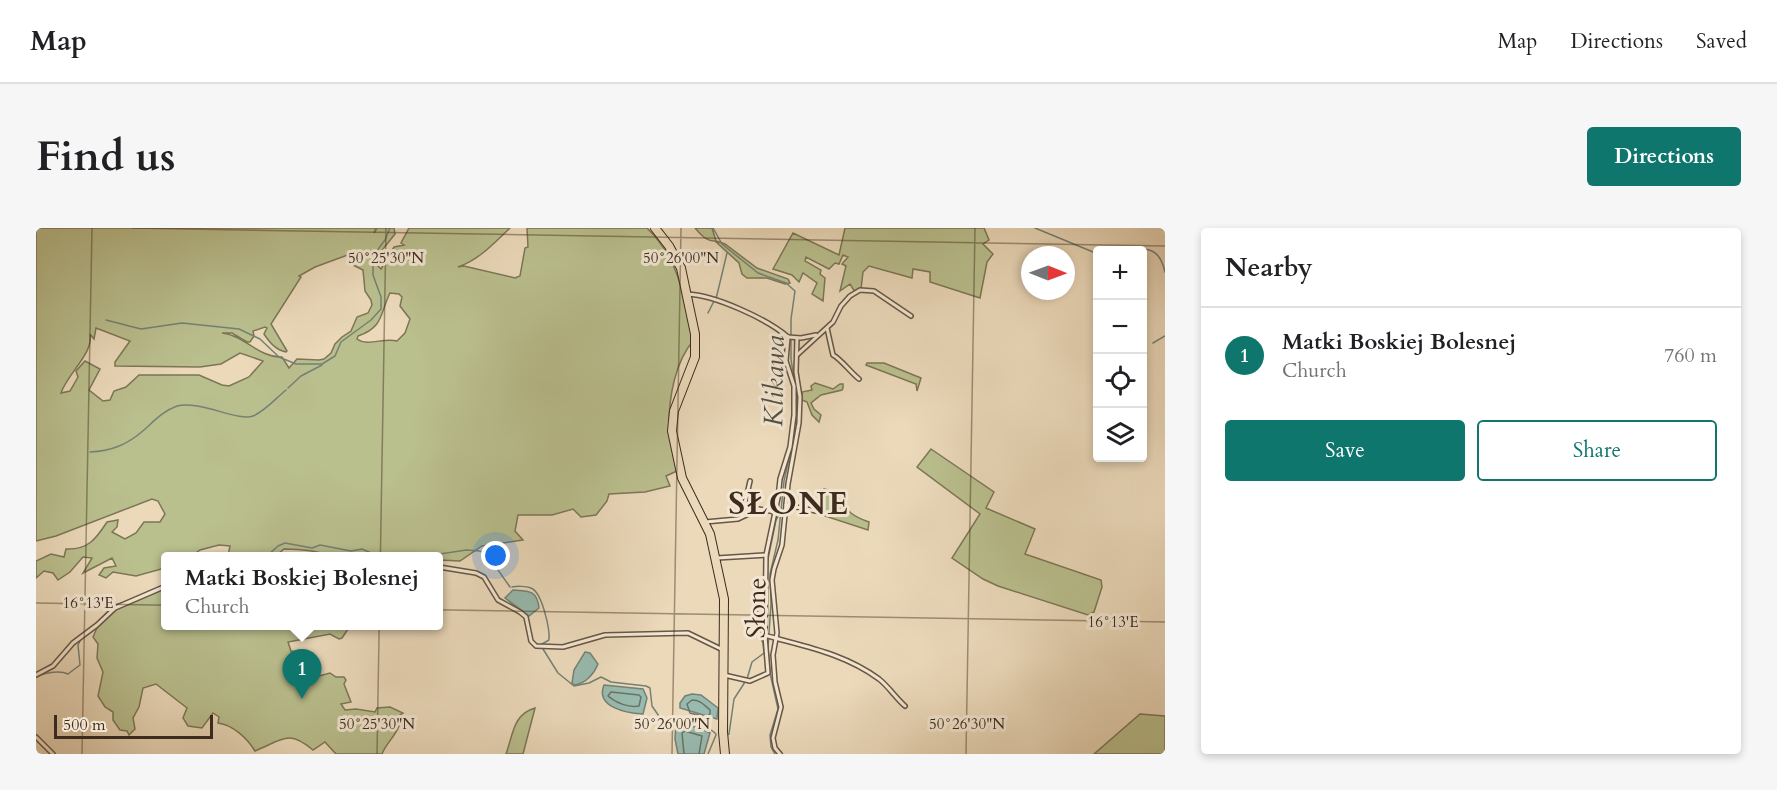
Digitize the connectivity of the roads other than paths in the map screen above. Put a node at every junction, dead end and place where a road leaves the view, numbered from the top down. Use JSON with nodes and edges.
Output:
{"nodes":[{"id":1,"x":650,"y":228,"type":"edge"},
{"id":2,"x":655,"y":228,"type":"edge"},
{"id":3,"x":686,"y":294,"type":"junction"},
{"id":4,"x":911,"y":316,"type":"dead end"},
{"id":5,"x":827,"y":328,"type":"junction"},
{"id":6,"x":818,"y":334,"type":"junction"},
{"id":7,"x":792,"y":337,"type":"junction"},
{"id":8,"x":797,"y":356,"type":"junction"},
{"id":9,"x":859,"y":379,"type":"dead end"},
{"id":10,"x":750,"y":481,"type":"dead end"},
{"id":11,"x":783,"y":483,"type":"junction"},
{"id":12,"x":786,"y":504,"type":"junction"},
{"id":13,"x":775,"y":512,"type":"junction"},
{"id":14,"x":821,"y":512,"type":"dead end"},
{"id":15,"x":742,"y":516,"type":"junction"},
{"id":16,"x":705,"y":522,"type":"junction"},
{"id":17,"x":766,"y":555,"type":"junction"},
{"id":18,"x":716,"y":558,"type":"junction"},
{"id":19,"x":443,"y":567,"type":"edge"},
{"id":20,"x":161,"y":588,"type":"edge"},
{"id":21,"x":748,"y":630,"type":"dead end"},
{"id":22,"x":770,"y":637,"type":"junction"},
{"id":23,"x":725,"y":650,"type":"junction"},
{"id":24,"x":36,"y":675,"type":"edge"},
{"id":25,"x":724,"y":675,"type":"junction"},
{"id":26,"x":905,"y":706,"type":"dead end"},
{"id":27,"x":36,"y":737,"type":"edge"},
{"id":28,"x":53,"y":754,"type":"edge"},
{"id":29,"x":725,"y":754,"type":"edge"},
{"id":30,"x":780,"y":754,"type":"edge"}],
"edges":[{"from":1,"to":3,"type":"highway"},
{"from":2,"to":3,"type":"highway"},
{"from":3,"to":7,"type":"street"},
{"from":3,"to":16,"type":"highway"},
{"from":4,"to":5,"type":"street"},
{"from":5,"to":6,"type":"street"},
{"from":5,"to":9,"type":"street"},
{"from":6,"to":7,"type":"street"},
{"from":6,"to":8,"type":"street"},
{"from":7,"to":8,"type":"street","name":"Słone"},
{"from":7,"to":11,"type":"street"},
{"from":8,"to":11,"type":"street","name":"Słone"},
{"from":10,"to":15,"type":"street"},
{"from":11,"to":12,"type":"street","name":"Słone"},
{"from":11,"to":13,"type":"street"},
{"from":12,"to":14,"type":"street"},
{"from":12,"to":22,"type":"street","name":"Słone"},
{"from":13,"to":15,"type":"street"},
{"from":13,"to":17,"type":"street"},
{"from":15,"to":16,"type":"street"},
{"from":16,"to":18,"type":"highway"},
{"from":17,"to":18,"type":"street","name":"Słone"},
{"from":17,"to":22,"type":"street"},
{"from":18,"to":23,"type":"highway"},
{"from":19,"to":23,"type":"street"},
{"from":20,"to":24,"type":"street"},
{"from":21,"to":22,"type":"street"},
{"from":22,"to":25,"type":"street"},
{"from":22,"to":26,"type":"street"},
{"from":22,"to":30,"type":"street","name":"Słone"},
{"from":23,"to":25,"type":"highway"},
{"from":25,"to":29,"type":"highway"},
{"from":27,"to":28,"type":"street"}]}
